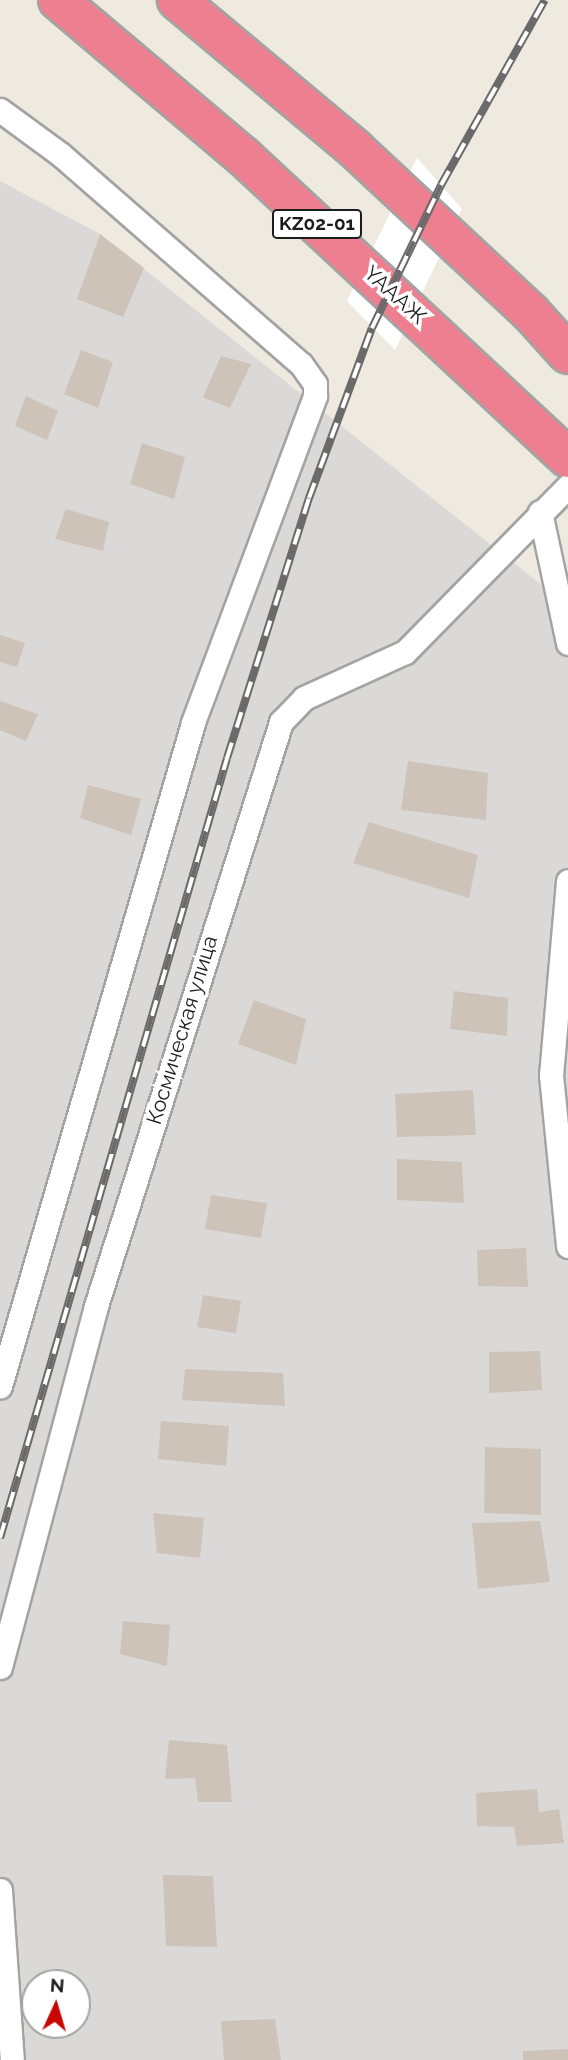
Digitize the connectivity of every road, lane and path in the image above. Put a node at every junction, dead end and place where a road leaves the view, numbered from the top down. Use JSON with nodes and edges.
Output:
{"nodes":[{"id":1,"x":58,"y":0,"type":"edge"},
{"id":2,"x":177,"y":0,"type":"edge"},
{"id":3,"x":0,"y":110,"type":"edge"},
{"id":4,"x":568,"y":354,"type":"edge"},
{"id":5,"x":568,"y":458,"type":"edge"},
{"id":6,"x":568,"y":486,"type":"edge"},
{"id":7,"x":540,"y":512,"type":"junction"},
{"id":8,"x":568,"y":643,"type":"edge"},
{"id":9,"x":568,"y":881,"type":"edge"},
{"id":10,"x":568,"y":1246,"type":"edge"},
{"id":11,"x":0,"y":1386,"type":"edge"},
{"id":12,"x":0,"y":1667,"type":"edge"},
{"id":13,"x":0,"y":1889,"type":"edge"},
{"id":14,"x":12,"y":2060,"type":"edge"}],
"edges":[{"from":1,"to":5,"type":"highway","name":"ҮАААЖ","number":"KZ02-01"},
{"from":2,"to":4,"type":"highway"},
{"from":3,"to":11,"type":"street"},
{"from":6,"to":7,"type":"street","name":"Космическая улица"},
{"from":7,"to":8,"type":"street"},
{"from":7,"to":12,"type":"street","name":"Космическая улица"},
{"from":9,"to":10,"type":"street"},
{"from":13,"to":14,"type":"street"}]}
